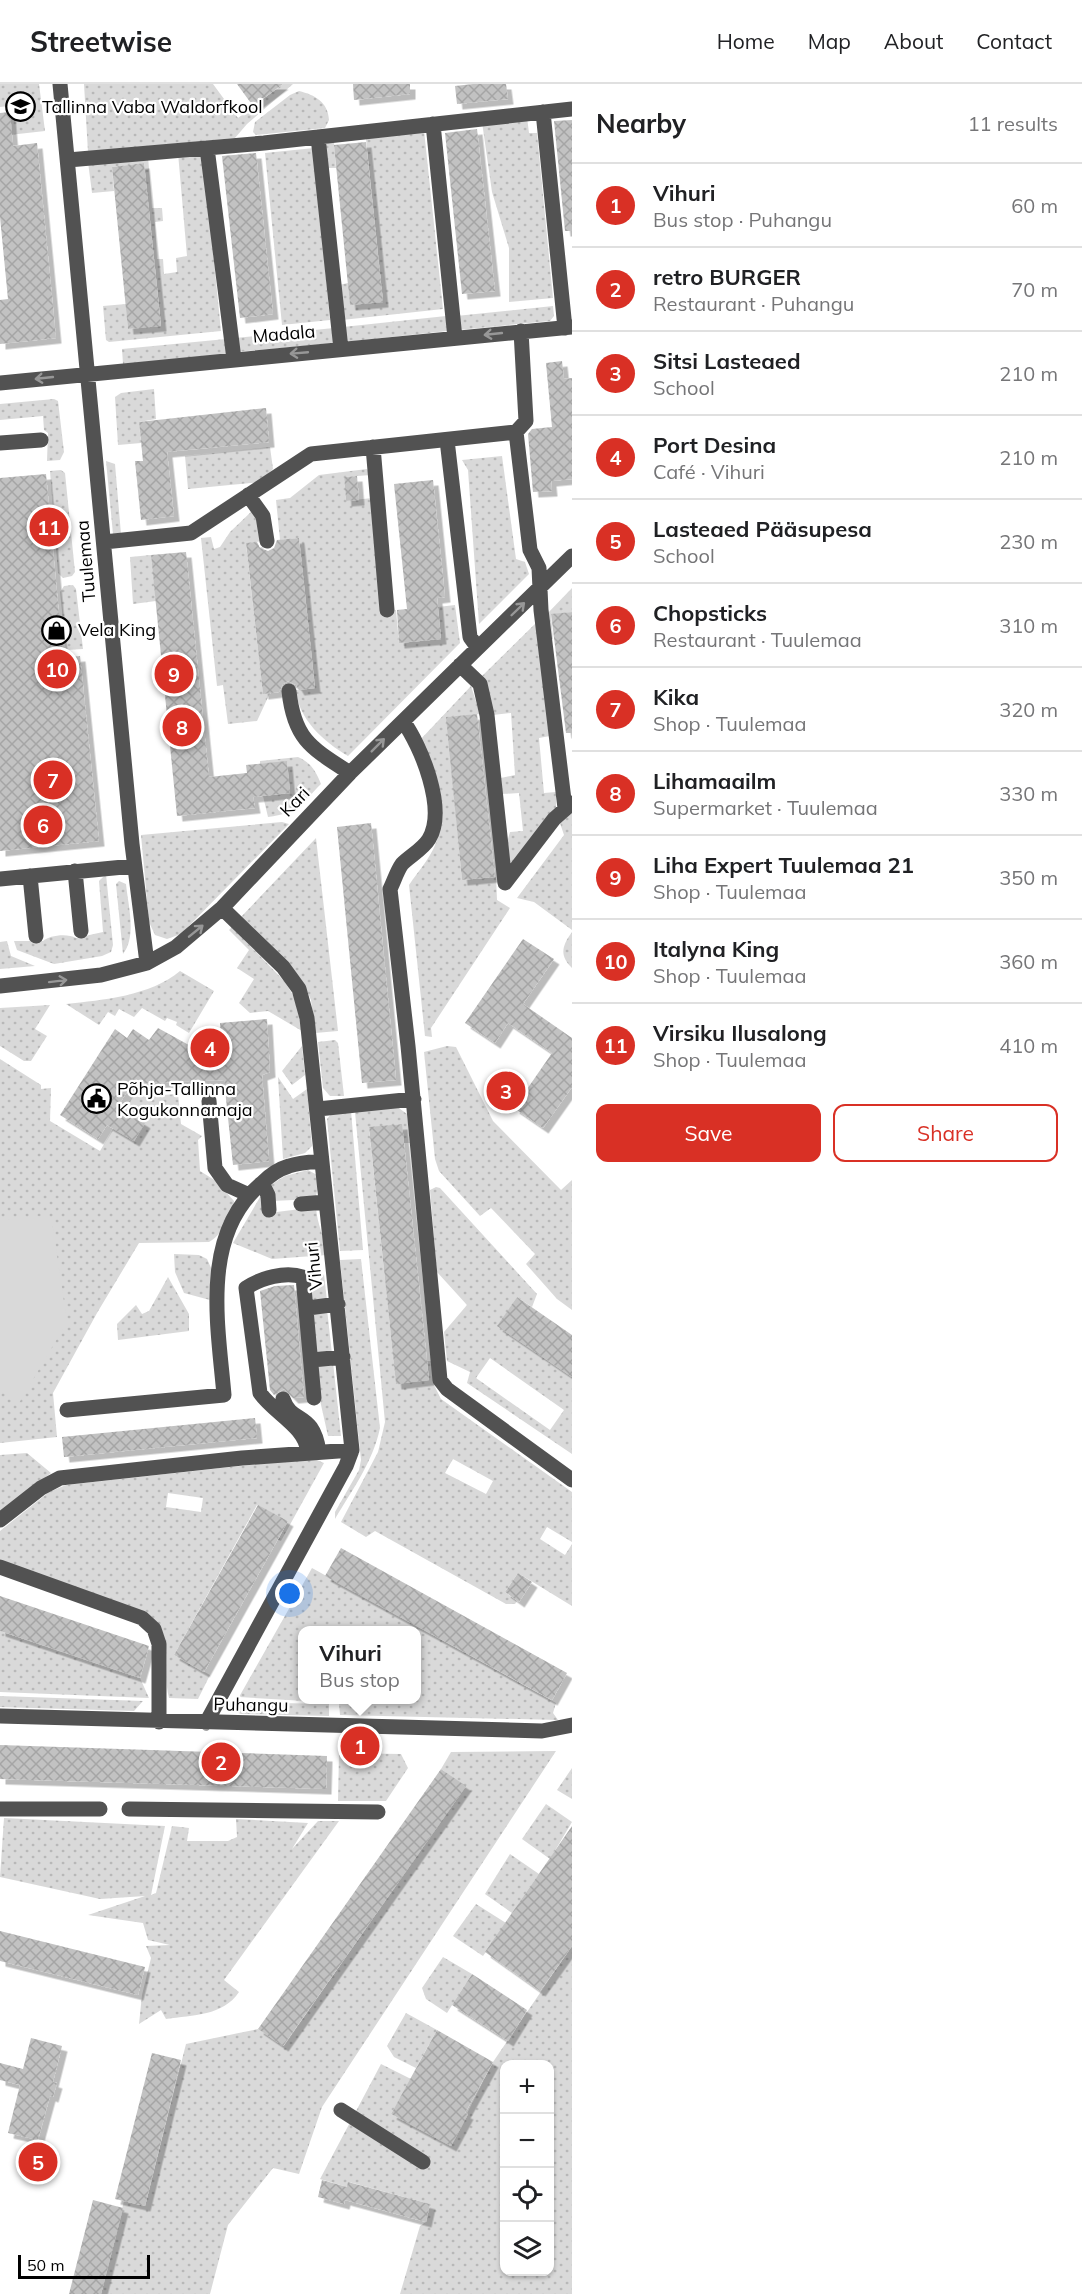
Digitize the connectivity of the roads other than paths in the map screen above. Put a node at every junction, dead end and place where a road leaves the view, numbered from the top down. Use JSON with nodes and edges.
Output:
{"nodes":[{"id":1,"x":60,"y":84,"type":"edge"},
{"id":2,"x":572,"y":109,"type":"edge"},
{"id":3,"x":543,"y":112,"type":"junction"},
{"id":4,"x":433,"y":124,"type":"junction"},
{"id":5,"x":318,"y":137,"type":"junction"},
{"id":6,"x":207,"y":148,"type":"junction"},
{"id":7,"x":68,"y":160,"type":"junction"},
{"id":8,"x":568,"y":327,"type":"edge"},
{"id":9,"x":521,"y":331,"type":"junction"},
{"id":10,"x":455,"y":338,"type":"junction"},
{"id":11,"x":341,"y":348,"type":"junction"},
{"id":12,"x":234,"y":359,"type":"junction"},
{"id":13,"x":88,"y":373,"type":"junction"},
{"id":14,"x":0,"y":383,"type":"edge"},
{"id":15,"x":516,"y":432,"type":"junction"},
{"id":16,"x":41,"y":440,"type":"dead end"},
{"id":17,"x":447,"y":440,"type":"junction"},
{"id":18,"x":0,"y":443,"type":"edge"},
{"id":19,"x":373,"y":447,"type":"junction"},
{"id":20,"x":248,"y":495,"type":"junction"},
{"id":21,"x":267,"y":541,"type":"dead end"},
{"id":22,"x":104,"y":542,"type":"junction"},
{"id":23,"x":572,"y":556,"type":"edge"},
{"id":24,"x":541,"y":587,"type":"junction"},
{"id":25,"x":387,"y":610,"type":"dead end"},
{"id":26,"x":478,"y":648,"type":"junction"},
{"id":27,"x":460,"y":665,"type":"junction"},
{"id":28,"x":289,"y":691,"type":"dead end"},
{"id":29,"x":403,"y":721,"type":"junction"},
{"id":30,"x":350,"y":773,"type":"junction"},
{"id":31,"x":568,"y":806,"type":"edge"},
{"id":32,"x":134,"y":866,"type":"junction"},
{"id":33,"x":75,"y":871,"type":"junction"},
{"id":34,"x":30,"y":876,"type":"junction"},
{"id":35,"x":0,"y":879,"type":"edge"},
{"id":36,"x":222,"y":908,"type":"junction"},
{"id":37,"x":81,"y":931,"type":"dead end"},
{"id":38,"x":36,"y":936,"type":"dead end"},
{"id":39,"x":147,"y":963,"type":"junction"},
{"id":40,"x":0,"y":986,"type":"edge"},
{"id":41,"x":414,"y":1099,"type":"junction"},
{"id":42,"x":209,"y":1101,"type":"dead end"},
{"id":43,"x":318,"y":1109,"type":"junction"},
{"id":44,"x":321,"y":1161,"type":"junction"},
{"id":45,"x":262,"y":1183,"type":"junction"},
{"id":46,"x":247,"y":1194,"type":"junction"},
{"id":47,"x":326,"y":1202,"type":"junction"},
{"id":48,"x":301,"y":1204,"type":"dead end"},
{"id":49,"x":269,"y":1210,"type":"dead end"},
{"id":50,"x":338,"y":1304,"type":"junction"},
{"id":51,"x":308,"y":1308,"type":"junction"},
{"id":52,"x":343,"y":1357,"type":"junction"},
{"id":53,"x":312,"y":1360,"type":"junction"},
{"id":54,"x":314,"y":1398,"type":"dead end"},
{"id":55,"x":283,"y":1399,"type":"dead end"},
{"id":56,"x":67,"y":1410,"type":"dead end"},
{"id":57,"x":352,"y":1450,"type":"junction"},
{"id":58,"x":314,"y":1452,"type":"junction"},
{"id":59,"x":572,"y":1479,"type":"edge"},
{"id":60,"x":0,"y":1520,"type":"edge"},
{"id":61,"x":0,"y":1567,"type":"edge"},
{"id":62,"x":0,"y":1716,"type":"edge"},
{"id":63,"x":159,"y":1722,"type":"junction"},
{"id":64,"x":206,"y":1723,"type":"junction"},
{"id":65,"x":572,"y":1725,"type":"edge"},
{"id":66,"x":0,"y":1809,"type":"edge"},
{"id":67,"x":100,"y":1809,"type":"dead end"},
{"id":68,"x":129,"y":1809,"type":"dead end"},
{"id":69,"x":378,"y":1812,"type":"dead end"},
{"id":70,"x":341,"y":2110,"type":"dead end"},
{"id":71,"x":423,"y":2162,"type":"dead end"}],
"edges":[{"from":1,"to":7,"type":"street","name":"Tuulemaa"},
{"from":2,"to":3,"type":"street"},
{"from":3,"to":4,"type":"street"},
{"from":3,"to":8,"type":"street"},
{"from":4,"to":5,"type":"street"},
{"from":4,"to":10,"type":"street"},
{"from":5,"to":6,"type":"street"},
{"from":5,"to":11,"type":"street"},
{"from":6,"to":7,"type":"street"},
{"from":6,"to":12,"type":"street"},
{"from":7,"to":13,"type":"street","name":"Tuulemaa"},
{"from":8,"to":9,"type":"street","name":"Madala"},
{"from":9,"to":10,"type":"street","name":"Madala","one_way":true},
{"from":9,"to":15,"type":"street"},
{"from":10,"to":11,"type":"street","name":"Madala"},
{"from":11,"to":12,"type":"street","name":"Madala","one_way":true},
{"from":12,"to":13,"type":"street","name":"Madala"},
{"from":13,"to":14,"type":"street","name":"Madala","one_way":true},
{"from":13,"to":22,"type":"street","name":"Tuulemaa"},
{"from":15,"to":17,"type":"street"},
{"from":15,"to":24,"type":"street"},
{"from":16,"to":18,"type":"street"},
{"from":17,"to":19,"type":"street"},
{"from":17,"to":26,"type":"street"},
{"from":19,"to":20,"type":"street"},
{"from":19,"to":25,"type":"street"},
{"from":20,"to":21,"type":"street"},
{"from":20,"to":22,"type":"street"},
{"from":22,"to":32,"type":"street","name":"Tuulemaa"},
{"from":23,"to":24,"type":"street","name":"Kari"},
{"from":26,"to":24,"type":"street","name":"Kari","one_way":true},
{"from":24,"to":31,"type":"street"},
{"from":26,"to":27,"type":"street","name":"Kari"},
{"from":27,"to":29,"type":"street","name":"Kari"},
{"from":27,"to":31,"type":"street"},
{"from":28,"to":30,"type":"street"},
{"from":30,"to":29,"type":"street","name":"Kari","one_way":true},
{"from":29,"to":41,"type":"street"},
{"from":30,"to":36,"type":"street","name":"Kari"},
{"from":32,"to":33,"type":"street"},
{"from":32,"to":39,"type":"street","name":"Tuulemaa"},
{"from":33,"to":34,"type":"street"},
{"from":33,"to":37,"type":"street"},
{"from":34,"to":35,"type":"street"},
{"from":34,"to":38,"type":"street"},
{"from":39,"to":36,"type":"street","name":"Kari","one_way":true},
{"from":36,"to":43,"type":"street","name":"Vihuri"},
{"from":40,"to":39,"type":"street","name":"Kari","one_way":true},
{"from":41,"to":43,"type":"street"},
{"from":41,"to":59,"type":"street"},
{"from":42,"to":46,"type":"street"},
{"from":43,"to":44,"type":"street","name":"Vihuri"},
{"from":44,"to":45,"type":"street"},
{"from":44,"to":47,"type":"street","name":"Vihuri"},
{"from":45,"to":46,"type":"street"},
{"from":45,"to":49,"type":"street"},
{"from":46,"to":56,"type":"street"},
{"from":47,"to":48,"type":"street"},
{"from":47,"to":50,"type":"street","name":"Vihuri"},
{"from":50,"to":51,"type":"street"},
{"from":50,"to":52,"type":"street","name":"Vihuri"},
{"from":51,"to":53,"type":"street"},
{"from":51,"to":58,"type":"street"},
{"from":52,"to":53,"type":"street"},
{"from":52,"to":57,"type":"street","name":"Vihuri"},
{"from":53,"to":54,"type":"street"},
{"from":55,"to":58,"type":"street"},
{"from":57,"to":58,"type":"street"},
{"from":57,"to":64,"type":"street","name":"Vihuri"},
{"from":58,"to":60,"type":"street"},
{"from":61,"to":63,"type":"street"},
{"from":62,"to":63,"type":"street","name":"Puhangu"},
{"from":63,"to":64,"type":"street","name":"Puhangu"},
{"from":64,"to":65,"type":"street","name":"Puhangu"},
{"from":66,"to":67,"type":"street"},
{"from":68,"to":69,"type":"street"},
{"from":70,"to":71,"type":"street"}]}
